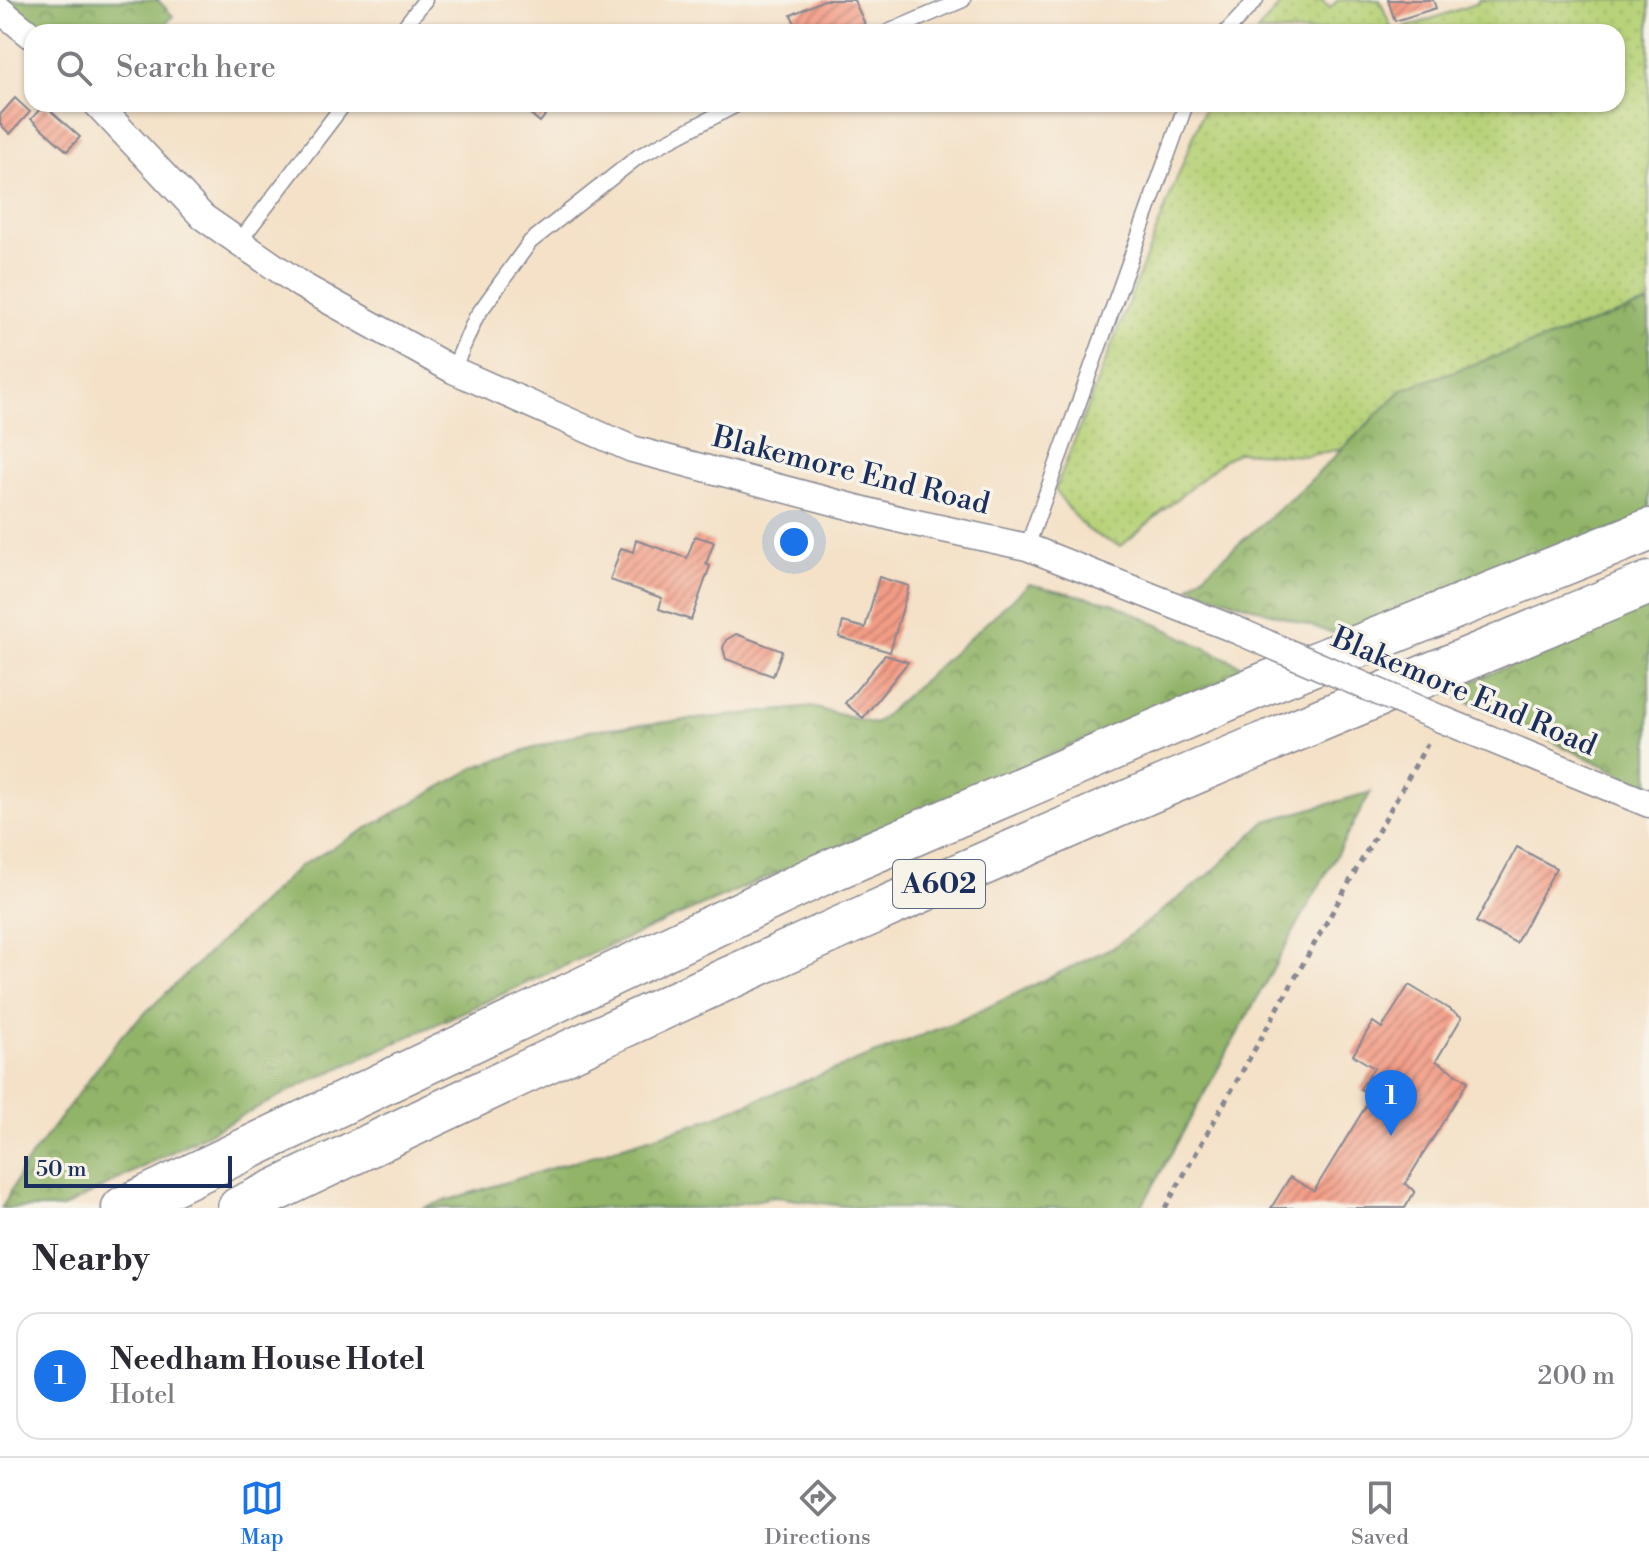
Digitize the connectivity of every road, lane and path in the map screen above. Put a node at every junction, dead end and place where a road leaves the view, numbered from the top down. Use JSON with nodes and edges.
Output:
{"nodes":[{"id":1,"x":425,"y":0,"type":"edge"},
{"id":2,"x":963,"y":0,"type":"edge"},
{"id":3,"x":1256,"y":0,"type":"edge"},
{"id":4,"x":0,"y":10,"type":"edge"},
{"id":5,"x":406,"y":24,"type":"edge"},
{"id":6,"x":907,"y":24,"type":"edge"},
{"id":7,"x":1234,"y":24,"type":"edge"},
{"id":8,"x":24,"y":30,"type":"edge"},
{"id":9,"x":105,"y":112,"type":"edge"},
{"id":10,"x":338,"y":112,"type":"edge"},
{"id":11,"x":723,"y":112,"type":"edge"},
{"id":12,"x":1183,"y":112,"type":"edge"},
{"id":13,"x":239,"y":242,"type":"junction"},
{"id":14,"x":453,"y":370,"type":"junction"},
{"id":15,"x":1649,"y":530,"type":"edge"},
{"id":16,"x":1027,"y":547,"type":"junction"},
{"id":17,"x":1649,"y":583,"type":"edge"},
{"id":18,"x":1441,"y":719,"type":"junction"},
{"id":19,"x":1649,"y":804,"type":"edge"},
{"id":20,"x":123,"y":1208,"type":"edge"},
{"id":21,"x":239,"y":1208,"type":"edge"},
{"id":22,"x":1165,"y":1208,"type":"edge"}],
"edges":[{"from":1,"to":5,"type":"lane"},
{"from":2,"to":6,"type":"lane"},
{"from":3,"to":7,"type":"lane"},
{"from":4,"to":8,"type":"street"},
{"from":9,"to":13,"type":"street","name":"Blakemore End Road"},
{"from":10,"to":13,"type":"lane"},
{"from":11,"to":14,"type":"lane"},
{"from":12,"to":16,"type":"lane"},
{"from":13,"to":14,"type":"street","name":"Blakemore End Road"},
{"from":14,"to":16,"type":"street","name":"Blakemore End Road"},
{"from":15,"to":20,"type":"main road","number":"A602"},
{"from":16,"to":18,"type":"street","name":"Blakemore End Road","bridge":true},
{"from":17,"to":21,"type":"main road","number":"A602"},
{"from":18,"to":19,"type":"street","name":"Blakemore End Road"},
{"from":18,"to":22,"type":"path"}]}
